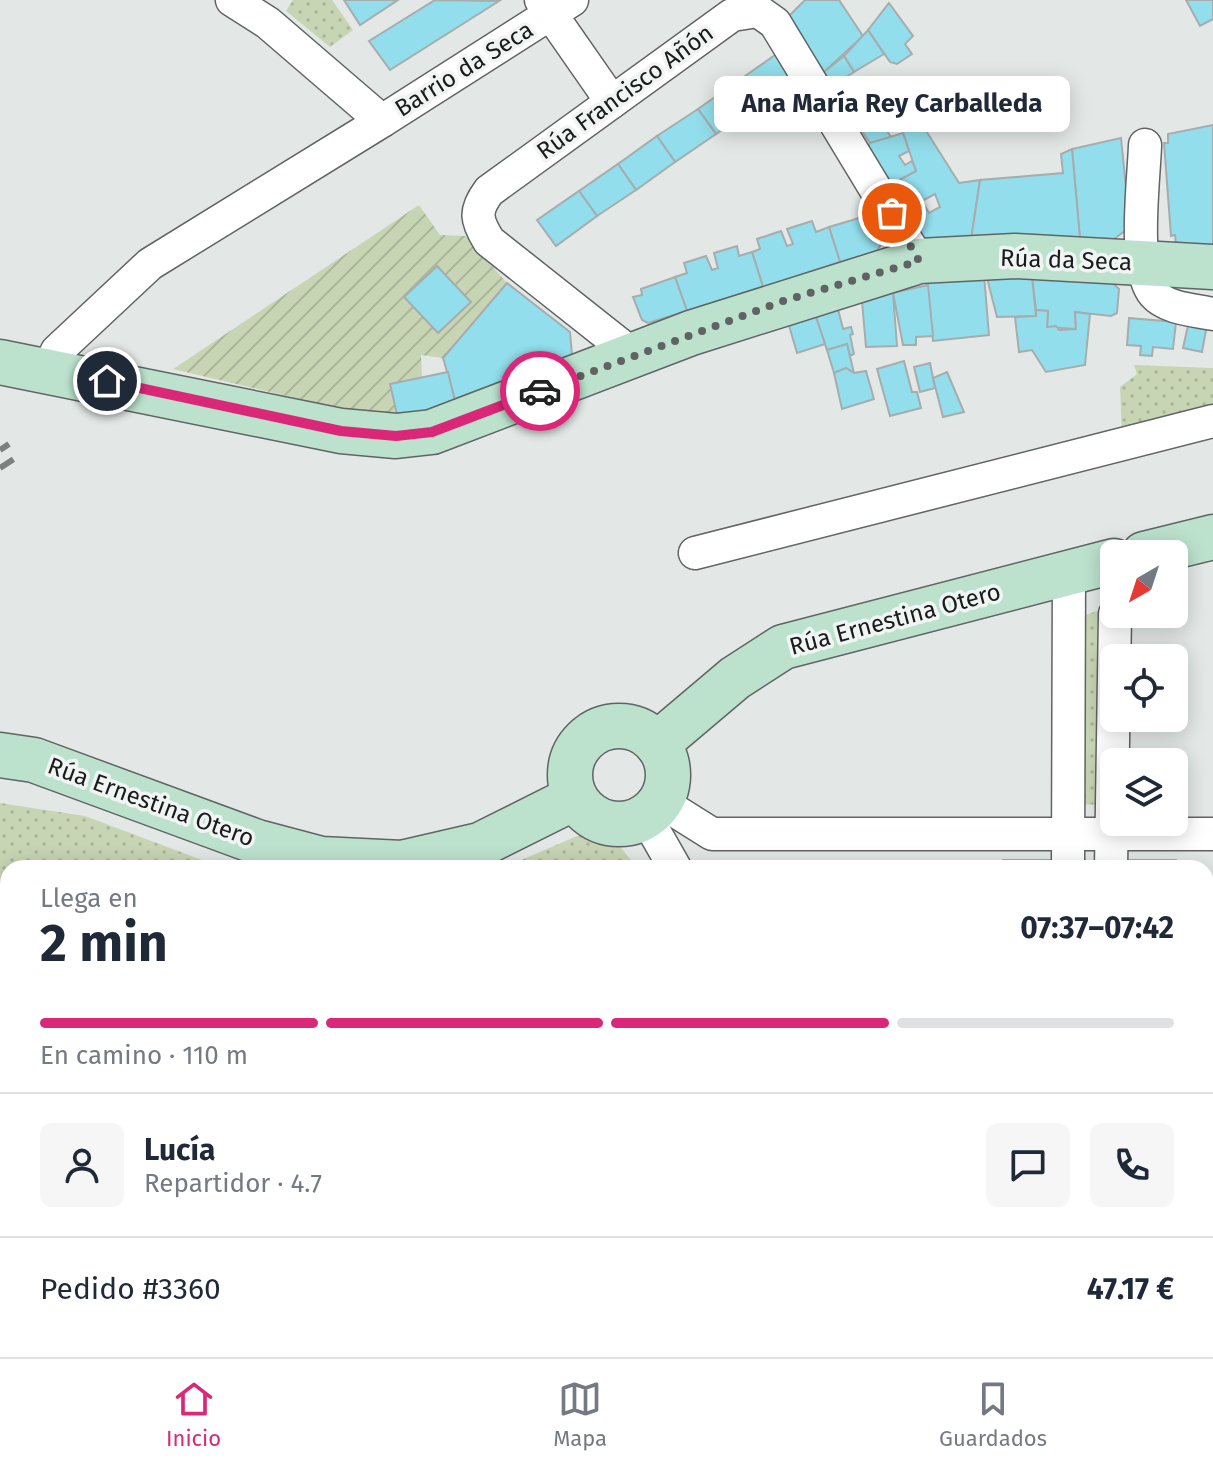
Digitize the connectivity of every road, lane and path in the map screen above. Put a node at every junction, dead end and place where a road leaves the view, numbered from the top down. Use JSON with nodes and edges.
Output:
{"nodes":[{"id":1,"x":232,"y":0,"type":"edge"},
{"id":2,"x":555,"y":4,"type":"edge"},
{"id":3,"x":274,"y":12,"type":"edge"},
{"id":4,"x":612,"y":102,"type":"junction"},
{"id":5,"x":382,"y":121,"type":"junction"},
{"id":6,"x":1145,"y":145,"type":"dead end"},
{"id":7,"x":919,"y":261,"type":"junction"},
{"id":8,"x":1142,"y":261,"type":"junction"},
{"id":9,"x":1213,"y":267,"type":"edge"},
{"id":10,"x":1213,"y":314,"type":"edge"},
{"id":11,"x":633,"y":355,"type":"junction"},
{"id":12,"x":0,"y":362,"type":"edge"},
{"id":13,"x":48,"y":369,"type":"junction"},
{"id":14,"x":1213,"y":421,"type":"edge"},
{"id":15,"x":1213,"y":537,"type":"edge"},
{"id":16,"x":1188,"y":543,"type":"edge"},
{"id":17,"x":695,"y":553,"type":"dead end"},
{"id":18,"x":1100,"y":565,"type":"edge"},
{"id":19,"x":1069,"y":573,"type":"junction"},
{"id":20,"x":1115,"y":628,"type":"edge"},
{"id":21,"x":657,"y":744,"type":"junction"},
{"id":22,"x":1113,"y":748,"type":"edge"},
{"id":23,"x":0,"y":755,"type":"edge"},
{"id":24,"x":574,"y":798,"type":"junction"},
{"id":25,"x":654,"y":810,"type":"junction"},
{"id":26,"x":1100,"y":833,"type":"edge"},
{"id":27,"x":1068,"y":834,"type":"junction"},
{"id":28,"x":1188,"y":834,"type":"edge"},
{"id":29,"x":1213,"y":834,"type":"edge"},
{"id":30,"x":1111,"y":836,"type":"edge"},
{"id":31,"x":341,"y":860,"type":"edge"},
{"id":32,"x":415,"y":860,"type":"edge"},
{"id":33,"x":672,"y":860,"type":"edge"},
{"id":34,"x":1068,"y":860,"type":"edge"},
{"id":35,"x":1111,"y":860,"type":"edge"}],
"edges":[{"from":1,"to":3,"type":"street","name":"Barrio da Seca"},
{"from":2,"to":4,"type":"street","name":"Barrio da Seca"},
{"from":2,"to":5,"type":"street","name":"Barrio da Seca"},
{"from":3,"to":5,"type":"street","name":"Barrio da Seca"},
{"from":4,"to":7,"type":"street","name":"Rúa Francisco Añón"},
{"from":4,"to":11,"type":"street","name":"Rúa Francisco Añón"},
{"from":5,"to":13,"type":"street"},
{"from":6,"to":8,"type":"street"},
{"from":7,"to":8,"type":"street","name":"Rúa da Seca"},
{"from":7,"to":11,"type":"street","name":"Rúa da Seca"},
{"from":8,"to":9,"type":"street","name":"Rúa da Seca"},
{"from":8,"to":10,"type":"street"},
{"from":11,"to":13,"type":"street","name":"Rúa da Seca"},
{"from":12,"to":13,"type":"street","name":"Rúa da Seca"},
{"from":14,"to":17,"type":"street"},
{"from":15,"to":16,"type":"street"},
{"from":18,"to":19,"type":"street","name":"Rúa Ernestina Otero"},
{"from":19,"to":21,"type":"street","name":"Rúa Ernestina Otero"},
{"from":19,"to":27,"type":"street"},
{"from":20,"to":22,"type":"street"},
{"from":21,"to":24,"type":"street"},
{"from":21,"to":25,"type":"street"},
{"from":23,"to":31,"type":"street","name":"Rúa Ernestina Otero"},
{"from":24,"to":25,"type":"street"},
{"from":24,"to":32,"type":"street","name":"Rúa Ernestina Otero"},
{"from":25,"to":27,"type":"street"},
{"from":25,"to":33,"type":"street"},
{"from":26,"to":27,"type":"street"},
{"from":27,"to":34,"type":"street"},
{"from":28,"to":29,"type":"street"},
{"from":30,"to":35,"type":"street"}]}
